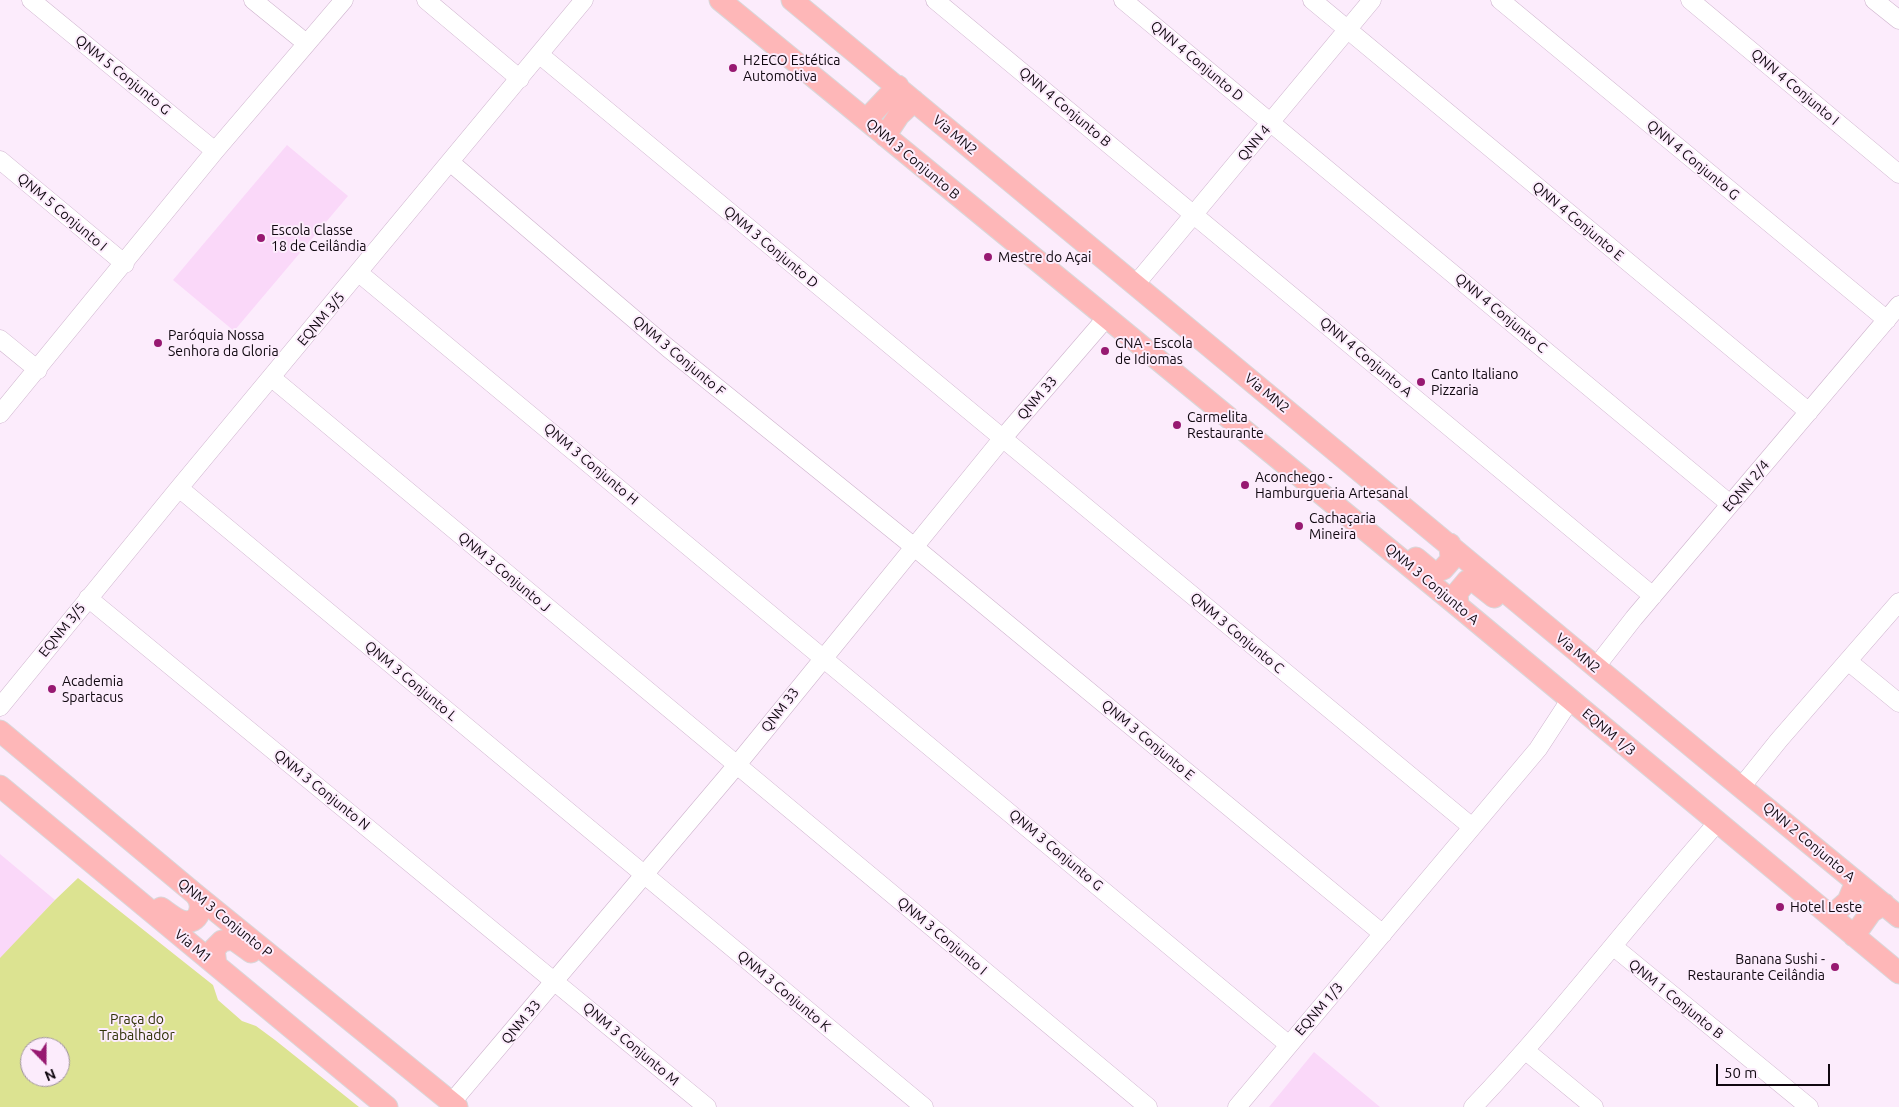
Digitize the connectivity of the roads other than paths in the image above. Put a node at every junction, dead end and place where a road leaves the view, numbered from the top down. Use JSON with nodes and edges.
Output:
{"nodes":[{"id":1,"x":31,"y":0,"type":"edge"},
{"id":2,"x":253,"y":0,"type":"edge"},
{"id":3,"x":344,"y":0,"type":"edge"},
{"id":4,"x":426,"y":0,"type":"edge"},
{"id":5,"x":584,"y":0,"type":"edge"},
{"id":6,"x":720,"y":0,"type":"edge"},
{"id":7,"x":792,"y":0,"type":"edge"},
{"id":8,"x":935,"y":0,"type":"edge"},
{"id":9,"x":1123,"y":0,"type":"edge"},
{"id":10,"x":1312,"y":0,"type":"edge"},
{"id":11,"x":1372,"y":0,"type":"edge"},
{"id":12,"x":1500,"y":0,"type":"edge"},
{"id":13,"x":1690,"y":0,"type":"edge"},
{"id":14,"x":1874,"y":0,"type":"edge"},
{"id":15,"x":1899,"y":20,"type":"edge"},
{"id":16,"x":1348,"y":29,"type":"junction"},
{"id":17,"x":306,"y":43,"type":"junction"},
{"id":18,"x":540,"y":55,"type":"junction"},
{"id":19,"x":520,"y":79,"type":"junction"},
{"id":20,"x":898,"y":86,"type":"junction"},
{"id":21,"x":914,"y":101,"type":"junction"},
{"id":22,"x":866,"y":120,"type":"junction"},
{"id":23,"x":1271,"y":122,"type":"junction"},
{"id":24,"x":885,"y":136,"type":"junction"},
{"id":25,"x":215,"y":151,"type":"junction"},
{"id":26,"x":0,"y":160,"type":"edge"},
{"id":27,"x":450,"y":162,"type":"junction"},
{"id":28,"x":1899,"y":174,"type":"edge"},
{"id":29,"x":1195,"y":215,"type":"junction"},
{"id":30,"x":125,"y":264,"type":"junction"},
{"id":31,"x":359,"y":273,"type":"junction"},
{"id":32,"x":1135,"y":285,"type":"junction"},
{"id":33,"x":1899,"y":305,"type":"edge"},
{"id":34,"x":1106,"y":317,"type":"junction"},
{"id":35,"x":1886,"y":320,"type":"junction"},
{"id":36,"x":0,"y":338,"type":"edge"},
{"id":37,"x":38,"y":370,"type":"junction"},
{"id":38,"x":272,"y":378,"type":"junction"},
{"id":39,"x":1809,"y":412,"type":"junction"},
{"id":40,"x":0,"y":414,"type":"edge"},
{"id":41,"x":1002,"y":438,"type":"junction"},
{"id":42,"x":1302,"y":477,"type":"junction"},
{"id":43,"x":179,"y":488,"type":"junction"},
{"id":44,"x":1730,"y":504,"type":"junction"},
{"id":45,"x":1450,"y":544,"type":"junction"},
{"id":46,"x":913,"y":546,"type":"junction"},
{"id":47,"x":1653,"y":596,"type":"junction"},
{"id":48,"x":88,"y":598,"type":"junction"},
{"id":49,"x":1899,"y":602,"type":"edge"},
{"id":50,"x":1458,"y":606,"type":"junction"},
{"id":51,"x":823,"y":656,"type":"junction"},
{"id":52,"x":1849,"y":662,"type":"junction"},
{"id":53,"x":1602,"y":673,"type":"junction"},
{"id":54,"x":1570,"y":700,"type":"junction"},
{"id":55,"x":1899,"y":703,"type":"edge"},
{"id":56,"x":0,"y":707,"type":"edge"},
{"id":57,"x":0,"y":731,"type":"edge"},
{"id":58,"x":736,"y":766,"type":"junction"},
{"id":59,"x":0,"y":786,"type":"edge"},
{"id":60,"x":1742,"y":786,"type":"junction"},
{"id":61,"x":1718,"y":822,"type":"junction"},
{"id":62,"x":1472,"y":827,"type":"junction"},
{"id":63,"x":643,"y":874,"type":"junction"},
{"id":64,"x":1856,"y":882,"type":"junction"},
{"id":65,"x":195,"y":894,"type":"junction"},
{"id":66,"x":137,"y":900,"type":"junction"},
{"id":67,"x":1891,"y":910,"type":"edge"},
{"id":68,"x":1831,"y":916,"type":"junction"},
{"id":69,"x":1383,"y":934,"type":"junction"},
{"id":70,"x":1854,"y":936,"type":"junction"},
{"id":71,"x":1614,"y":947,"type":"junction"},
{"id":72,"x":216,"y":965,"type":"junction"},
{"id":73,"x":1899,"y":973,"type":"edge"},
{"id":74,"x":303,"y":981,"type":"junction"},
{"id":75,"x":556,"y":981,"type":"junction"},
{"id":76,"x":1289,"y":1045,"type":"junction"},
{"id":77,"x":1526,"y":1051,"type":"junction"},
{"id":78,"x":455,"y":1105,"type":"edge"},
{"id":79,"x":387,"y":1107,"type":"edge"},
{"id":80,"x":707,"y":1107,"type":"edge"},
{"id":81,"x":924,"y":1107,"type":"edge"},
{"id":82,"x":1148,"y":1107,"type":"edge"},
{"id":83,"x":1237,"y":1107,"type":"edge"},
{"id":84,"x":1473,"y":1107,"type":"edge"},
{"id":85,"x":1594,"y":1107,"type":"edge"},
{"id":86,"x":1809,"y":1107,"type":"edge"}],
"edges":[{"from":1,"to":25,"type":"street","name":"QNM 5 Conjunto G"},
{"from":2,"to":17,"type":"street"},
{"from":3,"to":17,"type":"street"},
{"from":4,"to":19,"type":"street"},
{"from":5,"to":18,"type":"street","name":"EQNM 3/5"},
{"from":6,"to":22,"type":"main road","name":"QNM 3 Conjunto B"},
{"from":7,"to":20,"type":"main road","name":"Via MN2"},
{"from":8,"to":29,"type":"street","name":"QNN 4 Conjunto B"},
{"from":9,"to":23,"type":"street","name":"QNN 4 Conjunto D"},
{"from":10,"to":16,"type":"street","name":"QNN 4 Conjunto E"},
{"from":11,"to":16,"type":"street","name":"QNN 4"},
{"from":12,"to":35,"type":"street","name":"QNN 4 Conjunto G"},
{"from":13,"to":28,"type":"street","name":"QNN 4 Conjunto I"},
{"from":14,"to":15,"type":"street"},
{"from":16,"to":23,"type":"street","name":"QNN 4"},
{"from":16,"to":39,"type":"street","name":"QNN 4 Conjunto E"},
{"from":17,"to":25,"type":"street"},
{"from":18,"to":19,"type":"street","name":"EQNM 3/5"},
{"from":18,"to":41,"type":"street","name":"QNM 3 Conjunto D"},
{"from":19,"to":27,"type":"street","name":"EQNM 3/5"},
{"from":20,"to":21,"type":"main road","name":"Via MN2"},
{"from":20,"to":22,"type":"main road"},
{"from":21,"to":24,"type":"main road"},
{"from":21,"to":32,"type":"main road","name":"Via MN2"},
{"from":22,"to":24,"type":"main road","name":"QNM 3 Conjunto B"},
{"from":23,"to":29,"type":"street","name":"QNN 4"},
{"from":23,"to":44,"type":"street","name":"QNN 4 Conjunto C"},
{"from":24,"to":34,"type":"main road","name":"QNM 3 Conjunto B"},
{"from":25,"to":30,"type":"street"},
{"from":26,"to":30,"type":"street","name":"QNM 5 Conjunto I"},
{"from":27,"to":31,"type":"street","name":"EQNM 3/5"},
{"from":27,"to":46,"type":"street","name":"QNM 3 Conjunto F"},
{"from":29,"to":32,"type":"street","name":"QNN 4"},
{"from":29,"to":47,"type":"street","name":"QNN 4 Conjunto A"},
{"from":30,"to":37,"type":"street"},
{"from":31,"to":38,"type":"street","name":"EQNM 3/5"},
{"from":31,"to":51,"type":"street","name":"QNM 3 Conjunto H"},
{"from":32,"to":45,"type":"main road","name":"Via MN2"},
{"from":33,"to":35,"type":"street","name":"EQNN 2/4"},
{"from":34,"to":41,"type":"street","name":"QNM 33"},
{"from":34,"to":42,"type":"main road","name":"QNM 3 Conjunto A"},
{"from":35,"to":39,"type":"street","name":"EQNN 2/4"},
{"from":36,"to":37,"type":"street"},
{"from":37,"to":40,"type":"street"},
{"from":38,"to":43,"type":"street","name":"EQNM 3/5"},
{"from":38,"to":58,"type":"street","name":"QNM 3 Conjunto J"},
{"from":39,"to":44,"type":"street","name":"EQNN 2/4"},
{"from":41,"to":46,"type":"street","name":"QNM 33"},
{"from":41,"to":62,"type":"street","name":"QNM 3 Conjunto C"},
{"from":42,"to":45,"type":"main road"},
{"from":42,"to":50,"type":"main road","name":"QNM 3 Conjunto A"},
{"from":43,"to":48,"type":"street","name":"EQNM 3/5"},
{"from":43,"to":63,"type":"street","name":"QNM 3 Conjunto L"},
{"from":44,"to":47,"type":"street","name":"EQNN 2/4"},
{"from":45,"to":53,"type":"main road","name":"Via MN2"},
{"from":46,"to":51,"type":"street","name":"QNM 33"},
{"from":46,"to":69,"type":"street","name":"QNM 3 Conjunto E"},
{"from":47,"to":53,"type":"street","name":"EQNN 2/4"},
{"from":48,"to":56,"type":"street","name":"EQNM 3/5"},
{"from":48,"to":75,"type":"street","name":"QNM 3 Conjunto N"},
{"from":49,"to":52,"type":"street"},
{"from":50,"to":53,"type":"main road"},
{"from":50,"to":54,"type":"main road","name":"QNM 3 Conjunto A"},
{"from":51,"to":58,"type":"street","name":"QNM 33"},
{"from":51,"to":76,"type":"street","name":"QNM 3 Conjunto G"},
{"from":52,"to":55,"type":"street"},
{"from":52,"to":60,"type":"street"},
{"from":53,"to":60,"type":"main road","name":"Via MN2"},
{"from":54,"to":61,"type":"main road","name":"EQNM 1/3"},
{"from":54,"to":62,"type":"street","name":"EQNM 1/3"},
{"from":57,"to":65,"type":"main road","name":"QNM 3 Conjunto P"},
{"from":58,"to":63,"type":"street","name":"QNM 33"},
{"from":58,"to":82,"type":"street","name":"QNM 3 Conjunto I"},
{"from":59,"to":66,"type":"main road","name":"Via M1"},
{"from":60,"to":64,"type":"main road","name":"QNN 2 Conjunto A"},
{"from":61,"to":68,"type":"main road","name":"EQNM 1/3"},
{"from":61,"to":71,"type":"street"},
{"from":62,"to":69,"type":"street","name":"EQNM 1/3"},
{"from":63,"to":75,"type":"street","name":"QNM 33"},
{"from":63,"to":81,"type":"street","name":"QNM 3 Conjunto K"},
{"from":64,"to":67,"type":"main road","name":"QNN 2 Conjunto A"},
{"from":64,"to":68,"type":"main road"},
{"from":65,"to":66,"type":"main road"},
{"from":65,"to":74,"type":"main road","name":"QNM 3 Conjunto P"},
{"from":66,"to":72,"type":"main road","name":"Via M1"},
{"from":67,"to":70,"type":"main road"},
{"from":68,"to":70,"type":"main road","name":"EQNM 1/3"},
{"from":69,"to":76,"type":"street","name":"EQNM 1/3"},
{"from":70,"to":73,"type":"main road","name":"EQNM 1/3"},
{"from":71,"to":77,"type":"street"},
{"from":71,"to":86,"type":"street","name":"QNM 1 Conjunto B"},
{"from":72,"to":74,"type":"main road"},
{"from":72,"to":79,"type":"main road","name":"Via M1"},
{"from":74,"to":78,"type":"main road","name":"QNM 3 Conjunto P"},
{"from":75,"to":78,"type":"street","name":"QNM 33"},
{"from":75,"to":80,"type":"street","name":"QNM 3 Conjunto M"},
{"from":76,"to":83,"type":"street","name":"EQNM 1/3"},
{"from":77,"to":84,"type":"street"},
{"from":77,"to":85,"type":"street"}]}
